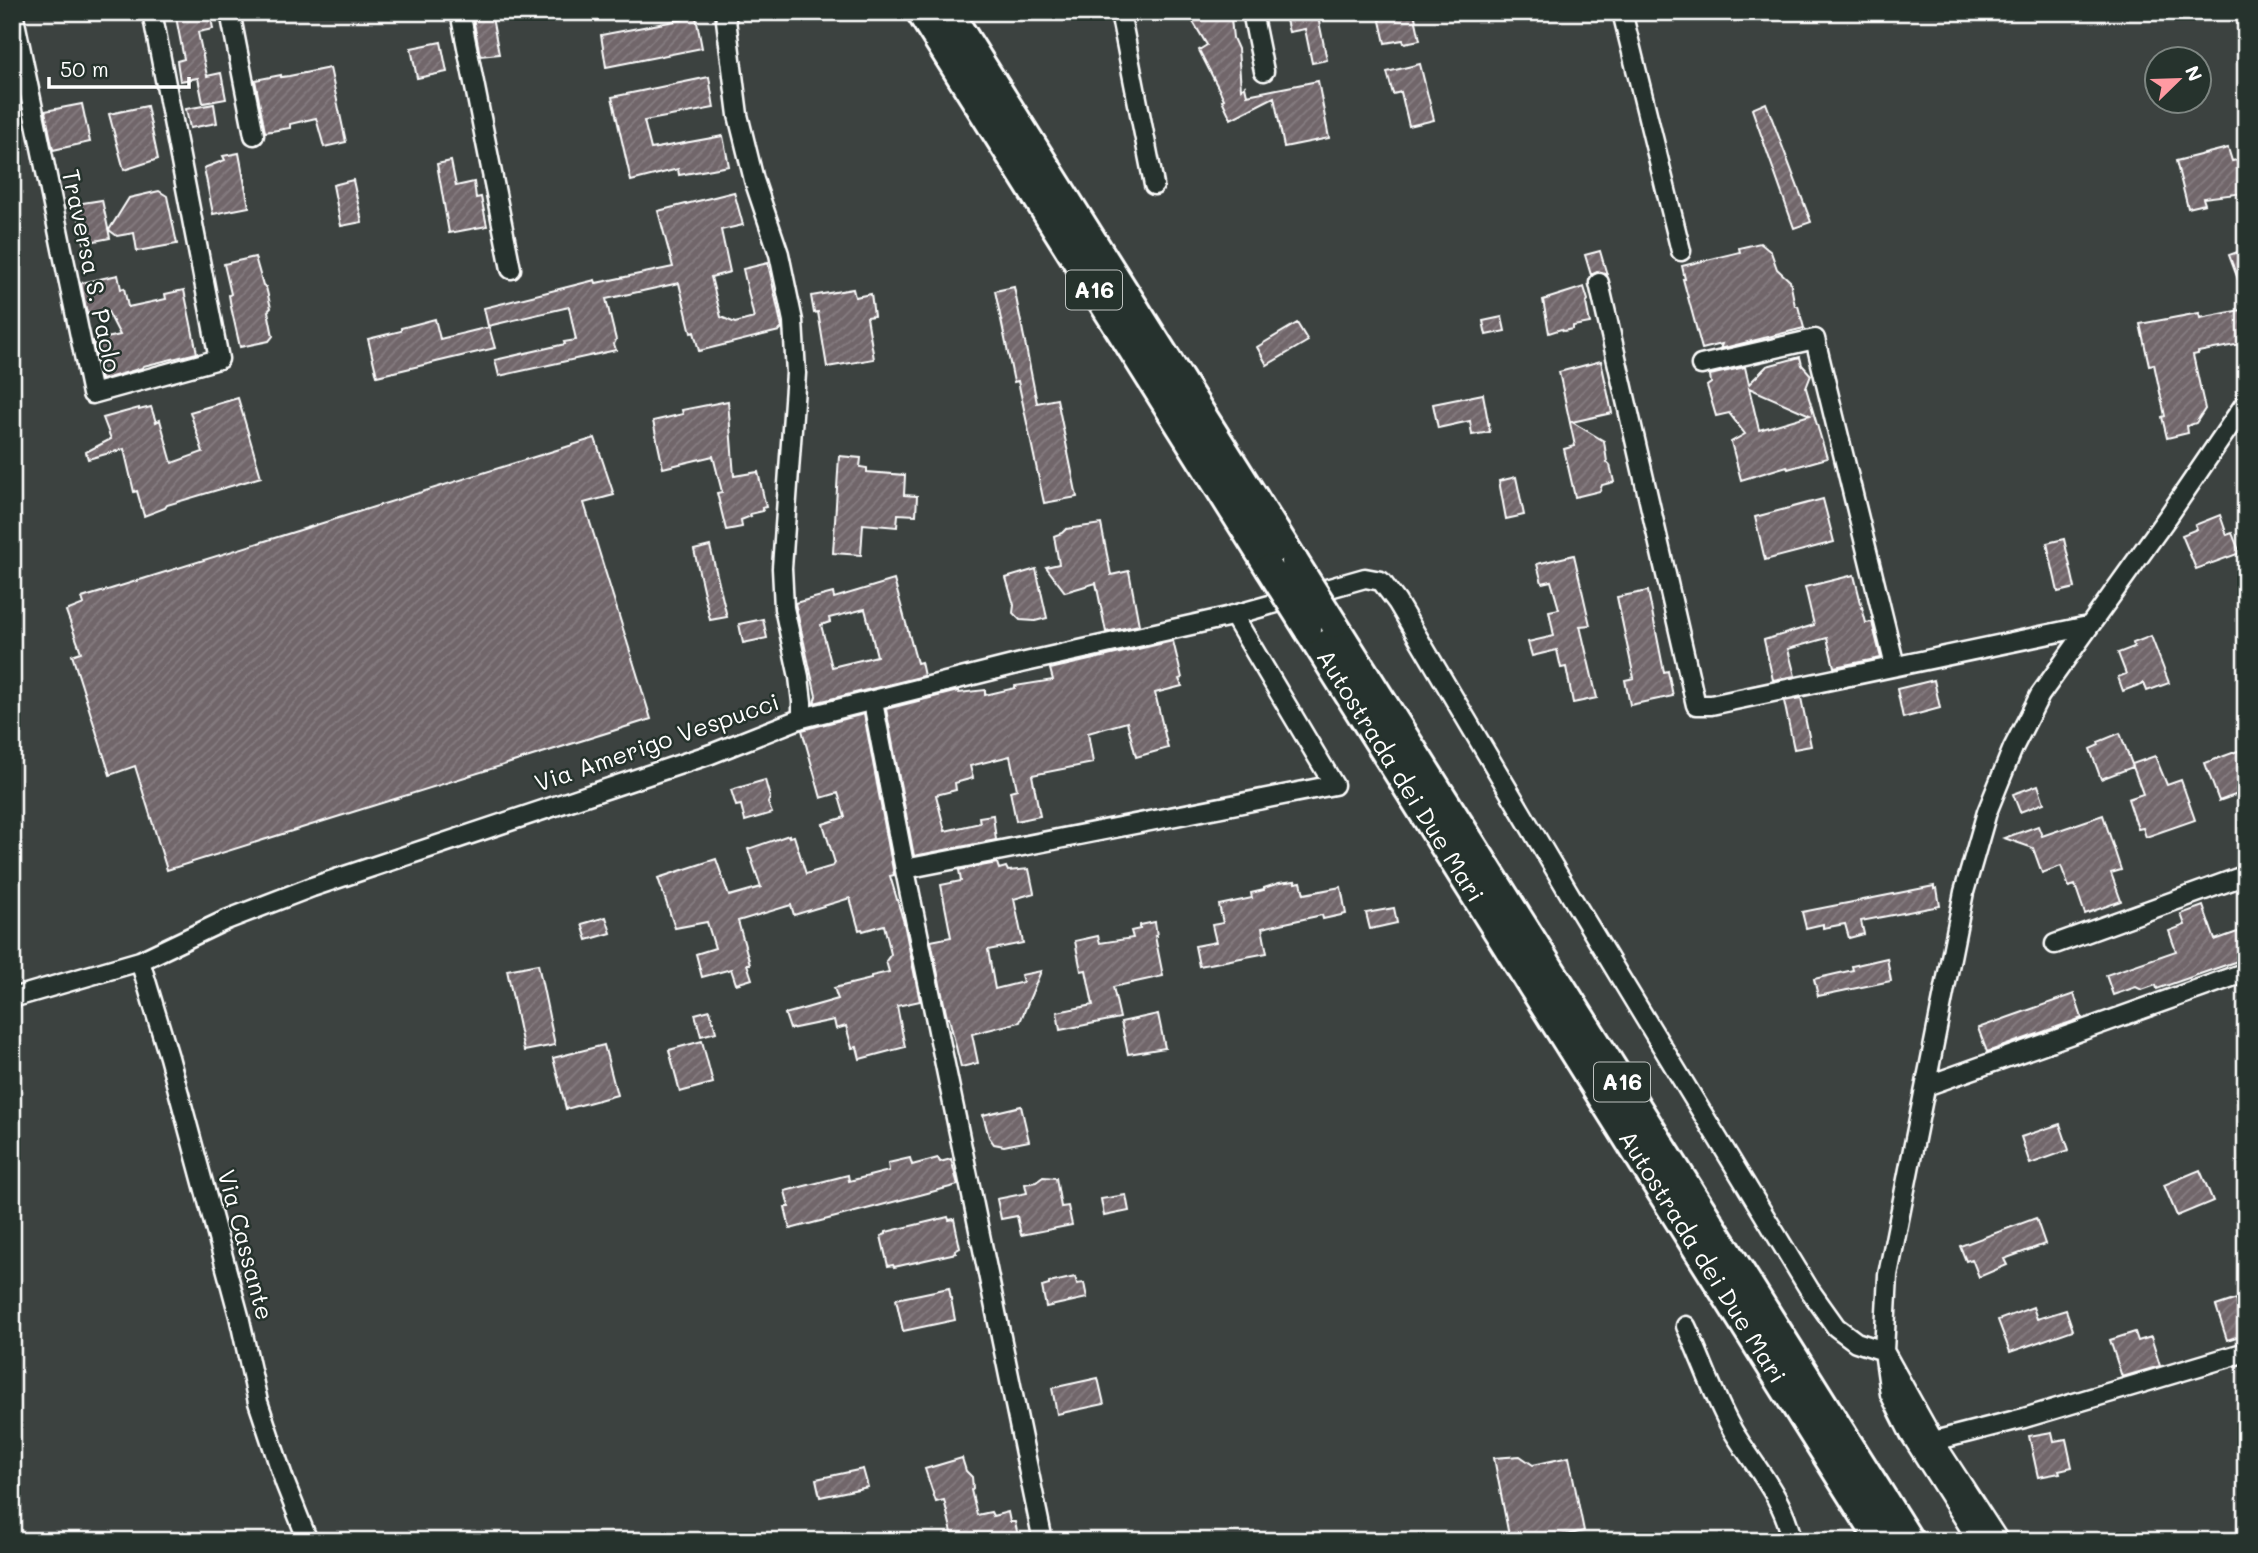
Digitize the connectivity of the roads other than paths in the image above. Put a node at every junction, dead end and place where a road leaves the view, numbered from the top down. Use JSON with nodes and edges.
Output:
{"nodes":[{"id":1,"x":13,"y":12,"type":"edge"},
{"id":2,"x":152,"y":12,"type":"edge"},
{"id":3,"x":230,"y":12,"type":"edge"},
{"id":4,"x":460,"y":12,"type":"edge"},
{"id":5,"x":725,"y":12,"type":"edge"},
{"id":6,"x":920,"y":12,"type":"edge"},
{"id":7,"x":949,"y":12,"type":"edge"},
{"id":8,"x":1120,"y":12,"type":"edge"},
{"id":9,"x":1252,"y":12,"type":"edge"},
{"id":10,"x":1622,"y":12,"type":"edge"},
{"id":11,"x":1264,"y":71,"type":"dead end"},
{"id":12,"x":254,"y":135,"type":"dead end"},
{"id":13,"x":1153,"y":185,"type":"dead end"},
{"id":14,"x":1681,"y":251,"type":"dead end"},
{"id":15,"x":511,"y":270,"type":"dead end"},
{"id":16,"x":1599,"y":283,"type":"dead end"},
{"id":17,"x":1701,"y":365,"type":"dead end"},
{"id":18,"x":2246,"y":402,"type":"edge"},
{"id":19,"x":1233,"y":615,"type":"junction"},
{"id":20,"x":2088,"y":626,"type":"junction"},
{"id":21,"x":1895,"y":666,"type":"junction"},
{"id":22,"x":873,"y":702,"type":"junction"},
{"id":23,"x":802,"y":718,"type":"junction"},
{"id":24,"x":905,"y":869,"type":"junction"},
{"id":25,"x":2246,"y":874,"type":"edge"},
{"id":26,"x":2054,"y":944,"type":"dead end"},
{"id":27,"x":140,"y":961,"type":"junction"},
{"id":28,"x":2246,"y":972,"type":"edge"},
{"id":29,"x":12,"y":998,"type":"edge"},
{"id":30,"x":1926,"y":1086,"type":"junction"},
{"id":31,"x":1686,"y":1325,"type":"dead end"},
{"id":32,"x":1884,"y":1351,"type":"junction"},
{"id":33,"x":2246,"y":1352,"type":"edge"},
{"id":34,"x":1934,"y":1441,"type":"junction"},
{"id":35,"x":308,"y":1541,"type":"edge"},
{"id":36,"x":1043,"y":1541,"type":"edge"},
{"id":37,"x":1792,"y":1541,"type":"edge"},
{"id":38,"x":1880,"y":1541,"type":"edge"},
{"id":39,"x":1910,"y":1541,"type":"edge"},
{"id":40,"x":1978,"y":1541,"type":"edge"},
{"id":41,"x":1999,"y":1541,"type":"edge"}],
"edges":[{"from":1,"to":2,"type":"street","name":"Traversa S. Paolo"},
{"from":3,"to":12,"type":"street"},
{"from":4,"to":15,"type":"street"},
{"from":5,"to":23,"type":"street","name":"Via Amerigo Vespucci"},
{"from":6,"to":38,"type":"highway","name":"Autostrada dei Due Mari","number":"A16","bridge":true},
{"from":7,"to":39,"type":"highway","name":"Autostrada dei Due Mari","number":"A16","bridge":true},
{"from":8,"to":13,"type":"street"},
{"from":9,"to":11,"type":"street"},
{"from":10,"to":14,"type":"street"},
{"from":16,"to":21,"type":"street"},
{"from":17,"to":21,"type":"street"},
{"from":18,"to":20,"type":"street"},
{"from":19,"to":22,"type":"street"},
{"from":19,"to":24,"type":"street"},
{"from":19,"to":32,"type":"street"},
{"from":20,"to":21,"type":"street"},
{"from":20,"to":30,"type":"street"},
{"from":22,"to":23,"type":"street"},
{"from":22,"to":24,"type":"street"},
{"from":23,"to":27,"type":"street","name":"Via Amerigo Vespucci"},
{"from":24,"to":36,"type":"street"},
{"from":25,"to":26,"type":"street"},
{"from":27,"to":29,"type":"street","name":"Via Amerigo Vespucci"},
{"from":27,"to":35,"type":"street","name":"Via Cassante"},
{"from":28,"to":30,"type":"street"},
{"from":30,"to":32,"type":"street"},
{"from":31,"to":37,"type":"street"},
{"from":32,"to":34,"type":"street"},
{"from":32,"to":40,"type":"street"},
{"from":33,"to":34,"type":"street"},
{"from":34,"to":41,"type":"street"}]}
